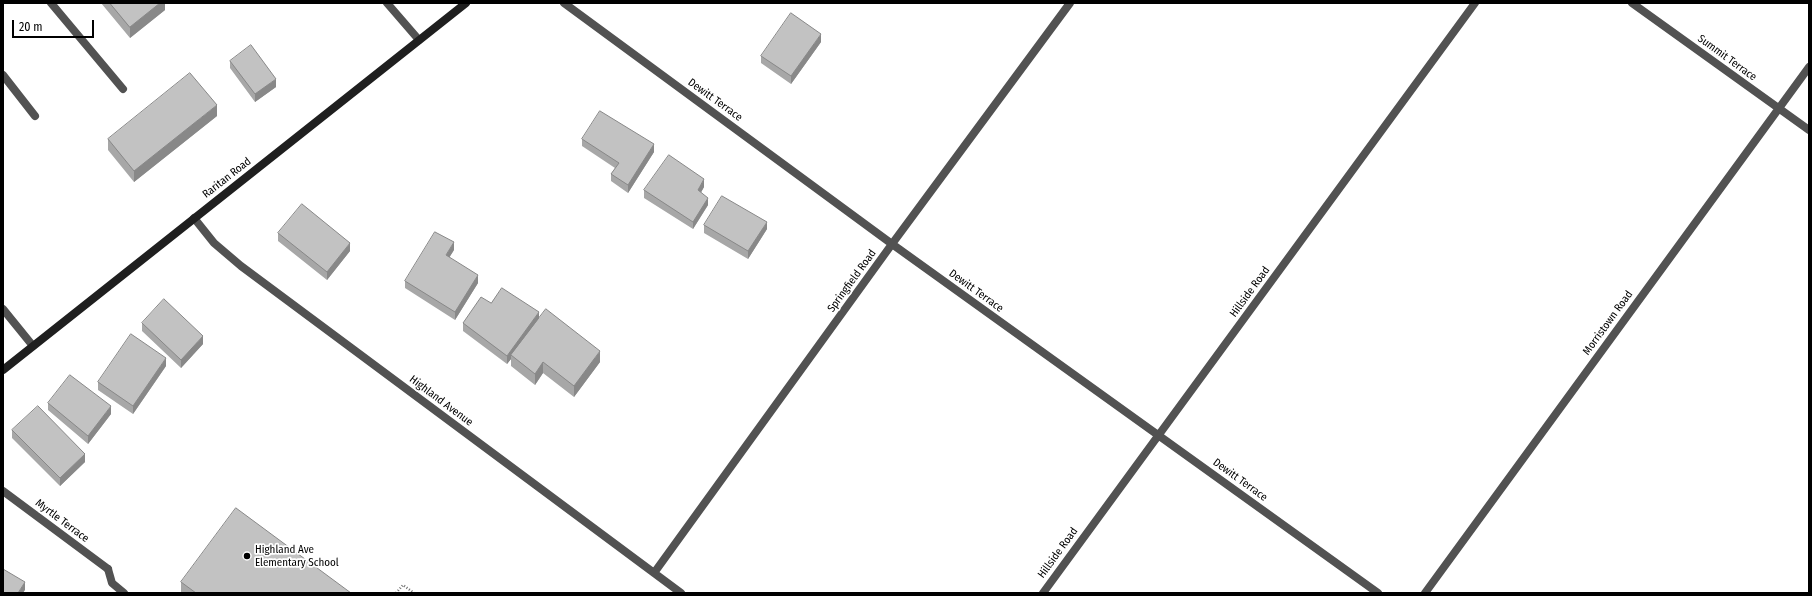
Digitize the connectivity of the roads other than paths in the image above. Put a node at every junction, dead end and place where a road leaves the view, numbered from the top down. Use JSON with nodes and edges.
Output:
{"nodes":[{"id":1,"x":51,"y":3,"type":"edge"},
{"id":2,"x":387,"y":3,"type":"edge"},
{"id":3,"x":466,"y":3,"type":"edge"},
{"id":4,"x":564,"y":3,"type":"edge"},
{"id":5,"x":1070,"y":3,"type":"edge"},
{"id":6,"x":1475,"y":3,"type":"edge"},
{"id":7,"x":1632,"y":3,"type":"edge"},
{"id":8,"x":419,"y":40,"type":"junction"},
{"id":9,"x":1809,"y":67,"type":"edge"},
{"id":10,"x":3,"y":75,"type":"edge"},
{"id":11,"x":123,"y":89,"type":"dead end"},
{"id":12,"x":1779,"y":108,"type":"junction"},
{"id":13,"x":35,"y":116,"type":"dead end"},
{"id":14,"x":1809,"y":130,"type":"edge"},
{"id":15,"x":194,"y":218,"type":"junction"},
{"id":16,"x":892,"y":244,"type":"junction"},
{"id":17,"x":3,"y":308,"type":"edge"},
{"id":18,"x":33,"y":346,"type":"junction"},
{"id":19,"x":3,"y":370,"type":"edge"},
{"id":20,"x":1158,"y":435,"type":"junction"},
{"id":21,"x":3,"y":491,"type":"edge"},
{"id":22,"x":654,"y":573,"type":"junction"},
{"id":23,"x":124,"y":593,"type":"edge"},
{"id":24,"x":681,"y":593,"type":"edge"},
{"id":25,"x":1043,"y":593,"type":"edge"},
{"id":26,"x":1378,"y":593,"type":"edge"},
{"id":27,"x":1425,"y":593,"type":"edge"}],
"edges":[{"from":1,"to":11,"type":"street"},
{"from":2,"to":8,"type":"street"},
{"from":3,"to":8,"type":"main road","name":"Raritan Road"},
{"from":4,"to":16,"type":"street","name":"Dewitt Terrace"},
{"from":5,"to":16,"type":"street","name":"Springfield Road"},
{"from":6,"to":20,"type":"street","name":"Hillside Road"},
{"from":7,"to":12,"type":"street","name":"Summit Terrace"},
{"from":8,"to":15,"type":"main road","name":"Raritan Road"},
{"from":9,"to":12,"type":"street","name":"Morristown Road"},
{"from":10,"to":13,"type":"street"},
{"from":12,"to":14,"type":"street","name":"Summit Terrace"},
{"from":12,"to":27,"type":"street","name":"Morristown Road"},
{"from":15,"to":18,"type":"main road","name":"Raritan Road"},
{"from":15,"to":22,"type":"street","name":"Highland Avenue"},
{"from":16,"to":20,"type":"street","name":"Dewitt Terrace"},
{"from":16,"to":22,"type":"street","name":"Springfield Road"},
{"from":17,"to":18,"type":"street"},
{"from":18,"to":19,"type":"main road","name":"Raritan Road"},
{"from":20,"to":25,"type":"street","name":"Hillside Road"},
{"from":20,"to":26,"type":"street","name":"Dewitt Terrace"},
{"from":21,"to":23,"type":"street","name":"Myrtle Terrace"},
{"from":22,"to":24,"type":"street","name":"Highland Avenue"}]}
